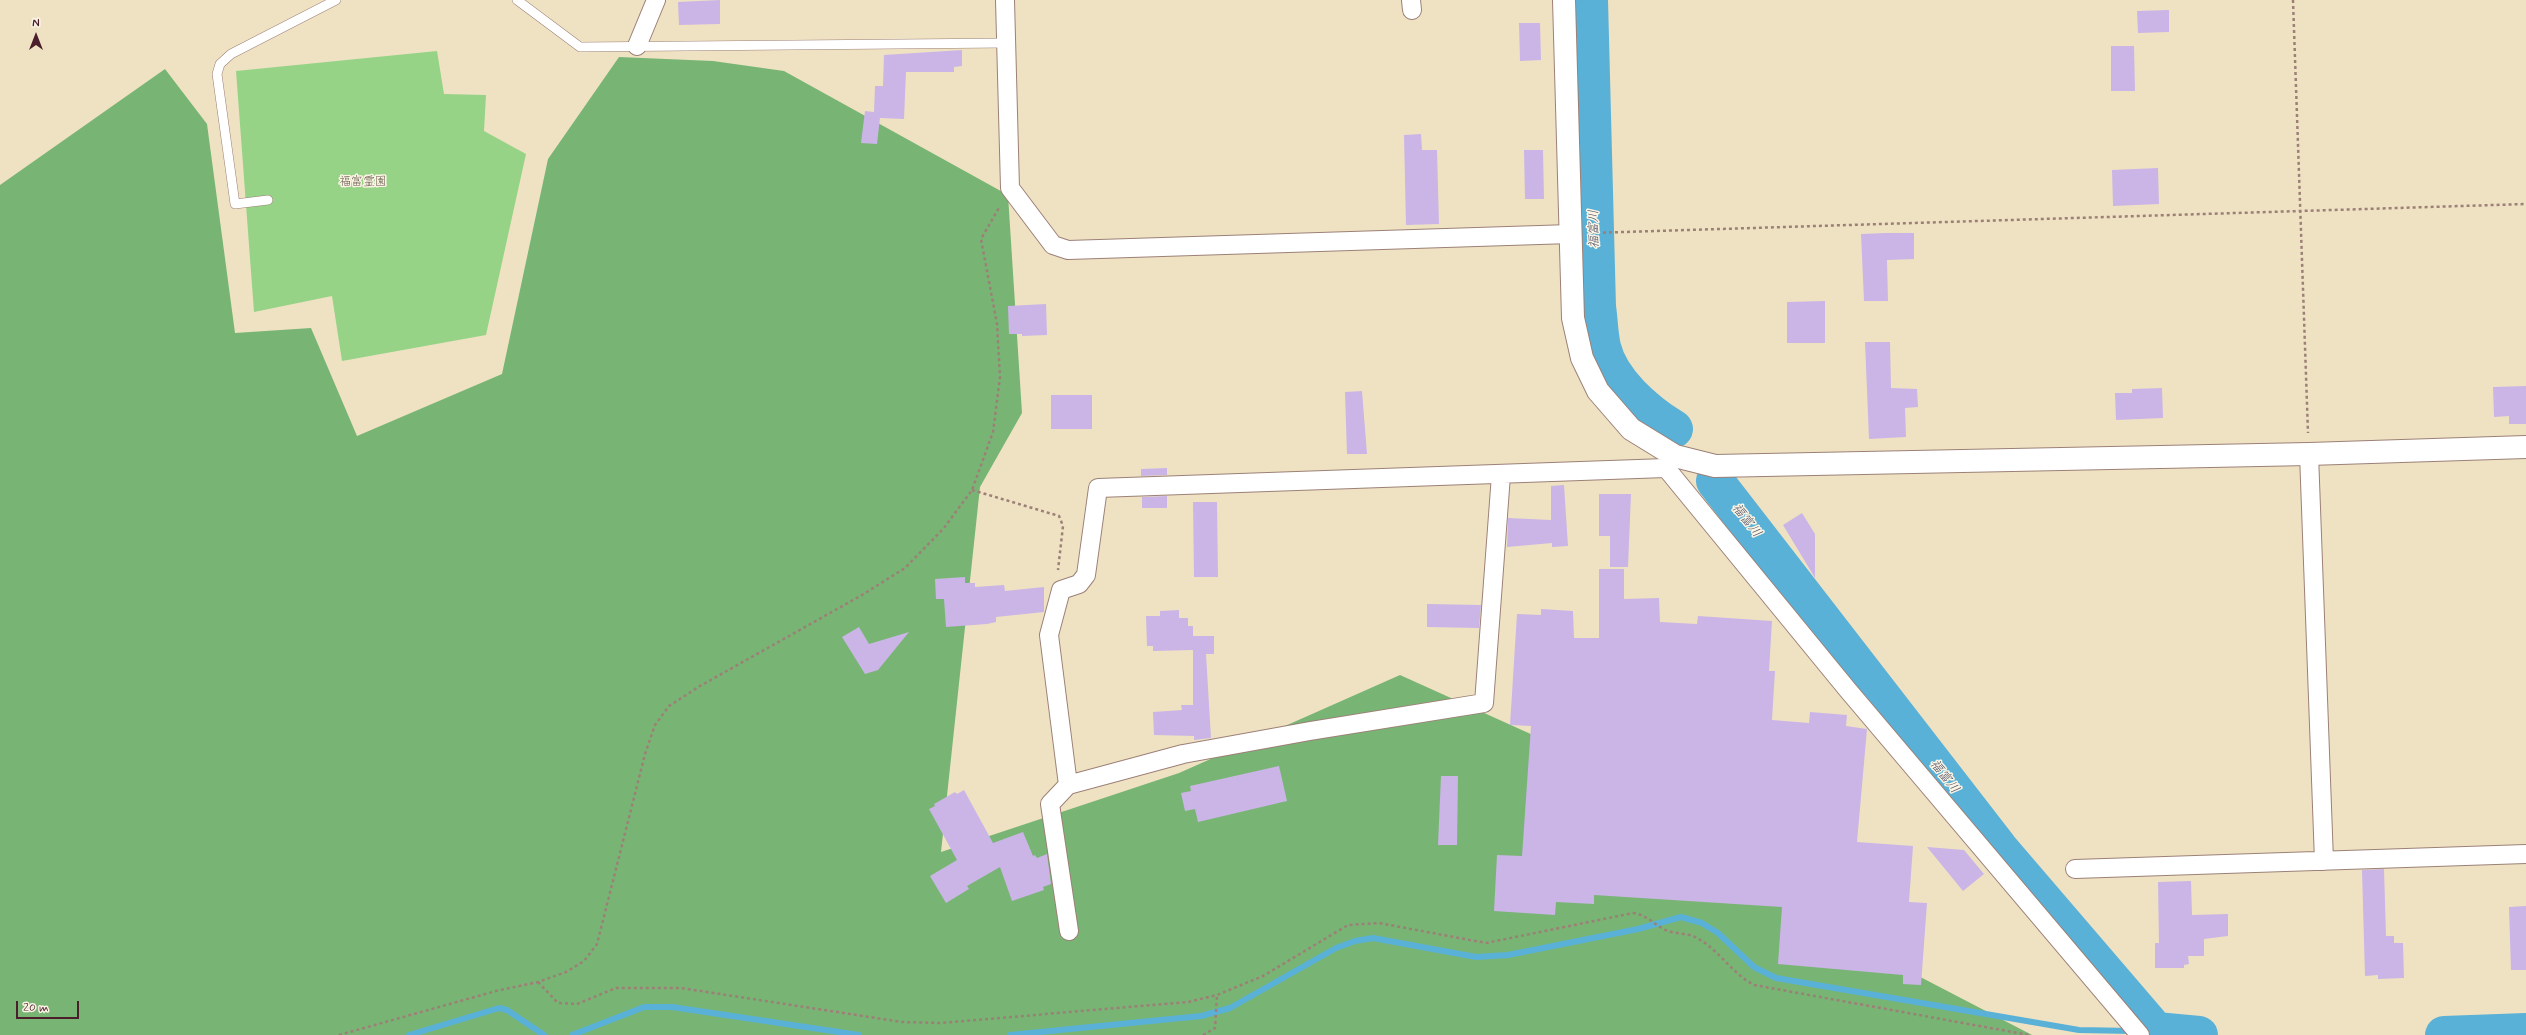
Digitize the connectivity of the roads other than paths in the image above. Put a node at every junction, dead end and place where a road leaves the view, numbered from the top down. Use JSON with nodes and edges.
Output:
{"nodes":[{"id":1,"x":336,"y":0,"type":"edge"},
{"id":2,"x":517,"y":0,"type":"edge"},
{"id":3,"x":656,"y":0,"type":"edge"},
{"id":4,"x":1005,"y":0,"type":"edge"},
{"id":5,"x":1564,"y":0,"type":"edge"},
{"id":6,"x":1006,"y":43,"type":"junction"},
{"id":7,"x":637,"y":46,"type":"junction"},
{"id":8,"x":268,"y":200,"type":"dead end"},
{"id":9,"x":1579,"y":233,"type":"junction"},
{"id":10,"x":2526,"y":447,"type":"edge"},
{"id":11,"x":2309,"y":454,"type":"junction"},
{"id":12,"x":1671,"y":462,"type":"junction"},
{"id":13,"x":1500,"y":475,"type":"junction"},
{"id":14,"x":1068,"y":785,"type":"junction"},
{"id":15,"x":2526,"y":854,"type":"edge"},
{"id":16,"x":2324,"y":861,"type":"junction"},
{"id":17,"x":2075,"y":869,"type":"dead end"},
{"id":18,"x":1069,"y":932,"type":"dead end"},
{"id":19,"x":2134,"y":1028,"type":"edge"}],
"edges":[{"from":1,"to":8,"type":"lane"},
{"from":2,"to":7,"type":"lane"},
{"from":3,"to":7,"type":"street"},
{"from":4,"to":6,"type":"street"},
{"from":5,"to":9,"type":"street"},
{"from":6,"to":7,"type":"lane"},
{"from":6,"to":9,"type":"street"},
{"from":9,"to":12,"type":"street"},
{"from":10,"to":11,"type":"street"},
{"from":11,"to":12,"type":"street"},
{"from":11,"to":16,"type":"street"},
{"from":12,"to":13,"type":"street"},
{"from":12,"to":19,"type":"street"},
{"from":13,"to":14,"type":"street"},
{"from":13,"to":14,"type":"street"},
{"from":14,"to":18,"type":"street"},
{"from":15,"to":16,"type":"street"},
{"from":16,"to":17,"type":"street"}]}
